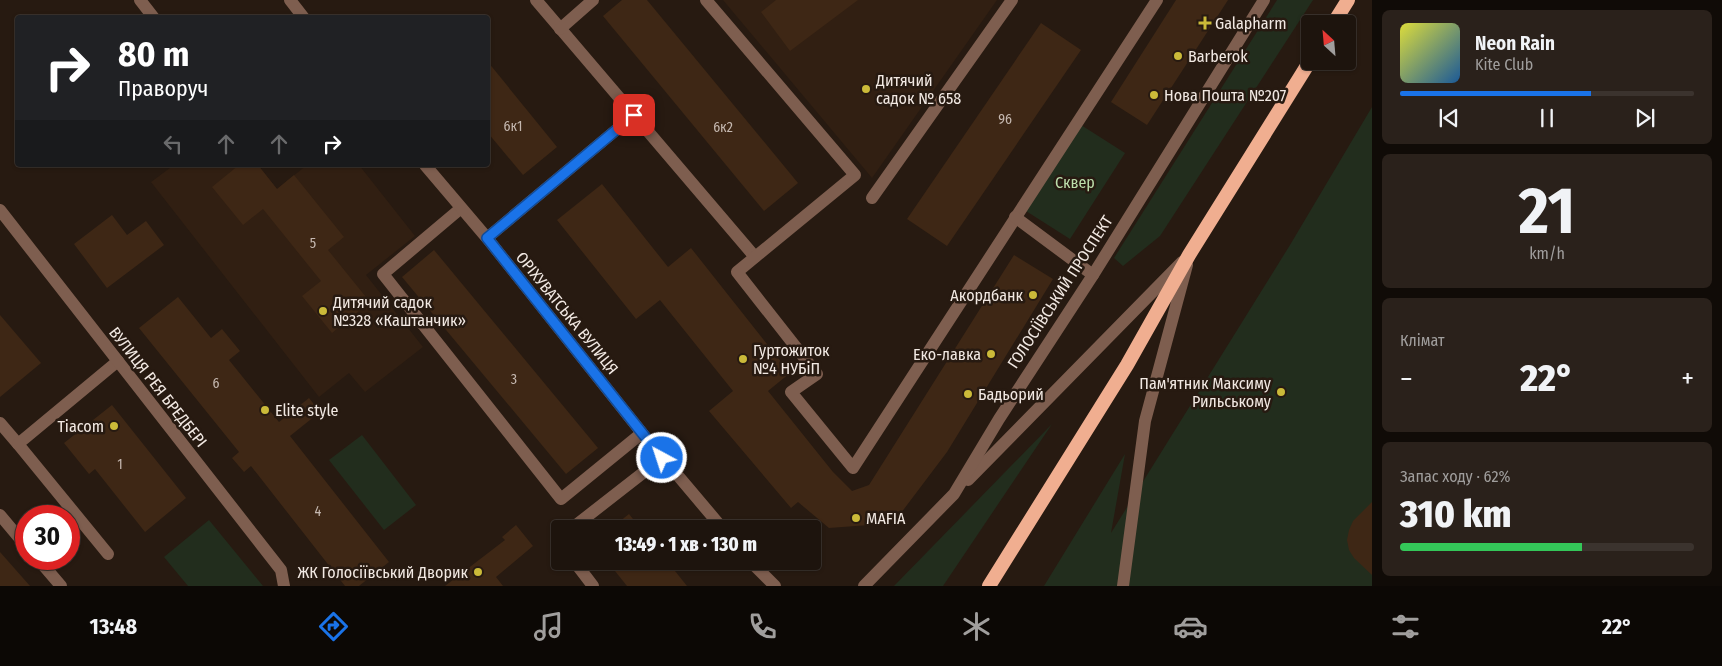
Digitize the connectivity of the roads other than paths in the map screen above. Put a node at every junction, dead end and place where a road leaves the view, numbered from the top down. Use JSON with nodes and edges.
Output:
{"nodes":[{"id":1,"x":140,"y":0,"type":"edge"},
{"id":2,"x":290,"y":0,"type":"edge"},
{"id":3,"x":536,"y":0,"type":"edge"},
{"id":4,"x":593,"y":0,"type":"edge"},
{"id":5,"x":706,"y":0,"type":"edge"},
{"id":6,"x":1012,"y":0,"type":"edge"},
{"id":7,"x":1157,"y":0,"type":"edge"},
{"id":8,"x":1264,"y":0,"type":"edge"},
{"id":9,"x":1348,"y":0,"type":"edge"},
{"id":10,"x":152,"y":15,"type":"edge"},
{"id":11,"x":302,"y":15,"type":"edge"},
{"id":12,"x":1339,"y":15,"type":"edge"},
{"id":13,"x":560,"y":28,"type":"junction"},
{"id":14,"x":1304,"y":70,"type":"edge"},
{"id":15,"x":634,"y":115,"type":"junction"},
{"id":16,"x":426,"y":167,"type":"edge"},
{"id":17,"x":872,"y":198,"type":"dead end"},
{"id":18,"x":460,"y":209,"type":"junction"},
{"id":19,"x":0,"y":210,"type":"edge"},
{"id":20,"x":1015,"y":217,"type":"junction"},
{"id":21,"x":487,"y":238,"type":"junction"},
{"id":22,"x":1189,"y":255,"type":"junction"},
{"id":23,"x":755,"y":257,"type":"junction"},
{"id":24,"x":1093,"y":275,"type":"junction"},
{"id":25,"x":118,"y":362,"type":"junction"},
{"id":26,"x":0,"y":423,"type":"edge"},
{"id":27,"x":642,"y":433,"type":"junction"},
{"id":28,"x":18,"y":444,"type":"junction"},
{"id":29,"x":662,"y":458,"type":"junction"},
{"id":30,"x":954,"y":494,"type":"junction"},
{"id":31,"x":0,"y":515,"type":"edge"},
{"id":32,"x":583,"y":520,"type":"edge"},
{"id":33,"x":714,"y":520,"type":"edge"},
{"id":34,"x":15,"y":533,"type":"edge"},
{"id":35,"x":108,"y":554,"type":"dead end"},
{"id":36,"x":47,"y":570,"type":"edge"},
{"id":37,"x":581,"y":570,"type":"edge"},
{"id":38,"x":759,"y":570,"type":"edge"},
{"id":39,"x":61,"y":586,"type":"edge"},
{"id":40,"x":284,"y":586,"type":"edge"},
{"id":41,"x":593,"y":586,"type":"edge"},
{"id":42,"x":775,"y":586,"type":"edge"},
{"id":43,"x":864,"y":586,"type":"edge"},
{"id":44,"x":989,"y":586,"type":"edge"},
{"id":45,"x":1123,"y":586,"type":"edge"}],
"edges":[{"from":1,"to":10,"type":"street"},
{"from":2,"to":11,"type":"street"},
{"from":3,"to":13,"type":"street"},
{"from":4,"to":13,"type":"street"},
{"from":5,"to":23,"type":"street"},
{"from":6,"to":17,"type":"street"},
{"from":7,"to":20,"type":"street"},
{"from":8,"to":24,"type":"street","name":"ГОЛОСІЇВСЬКИЙ ПРОСПЕКТ"},
{"from":9,"to":12,"type":"highway"},
{"from":13,"to":15,"type":"street"},
{"from":14,"to":22,"type":"highway"},
{"from":15,"to":21,"type":"street"},
{"from":15,"to":23,"type":"street"},
{"from":16,"to":18,"type":"street","name":"ОРІХУВАТСЬКА ВУЛИЦЯ"},
{"from":18,"to":21,"type":"street","name":"ОРІХУВАТСЬКА ВУЛИЦЯ"},
{"from":18,"to":27,"type":"street"},
{"from":19,"to":25,"type":"street","name":"ВУЛИЦЯ РЕЯ БРЕДБЕРІ"},
{"from":20,"to":23,"type":"street"},
{"from":20,"to":24,"type":"street"},
{"from":21,"to":27,"type":"street","name":"ОРІХУВАТСЬКА ВУЛИЦЯ"},
{"from":22,"to":30,"type":"street"},
{"from":22,"to":44,"type":"highway"},
{"from":22,"to":45,"type":"street"},
{"from":24,"to":30,"type":"street","name":"ГОЛОСІЇВСЬКИЙ ПРОСПЕКТ"},
{"from":25,"to":28,"type":"street"},
{"from":25,"to":40,"type":"street","name":"ВУЛИЦЯ РЕЯ БРЕДБЕРІ"},
{"from":26,"to":28,"type":"street"},
{"from":27,"to":29,"type":"street","name":"ОРІХУВАТСЬКА ВУЛИЦЯ"},
{"from":28,"to":35,"type":"street"},
{"from":29,"to":32,"type":"street"},
{"from":29,"to":33,"type":"street","name":"ОРІХУВАТСЬКА ВУЛИЦЯ"},
{"from":30,"to":43,"type":"street","name":"ГОЛОСІЇВСЬКИЙ ПРОСПЕКТ"},
{"from":31,"to":34,"type":"street"},
{"from":36,"to":39,"type":"street"},
{"from":37,"to":41,"type":"street"},
{"from":38,"to":42,"type":"street"}]}
